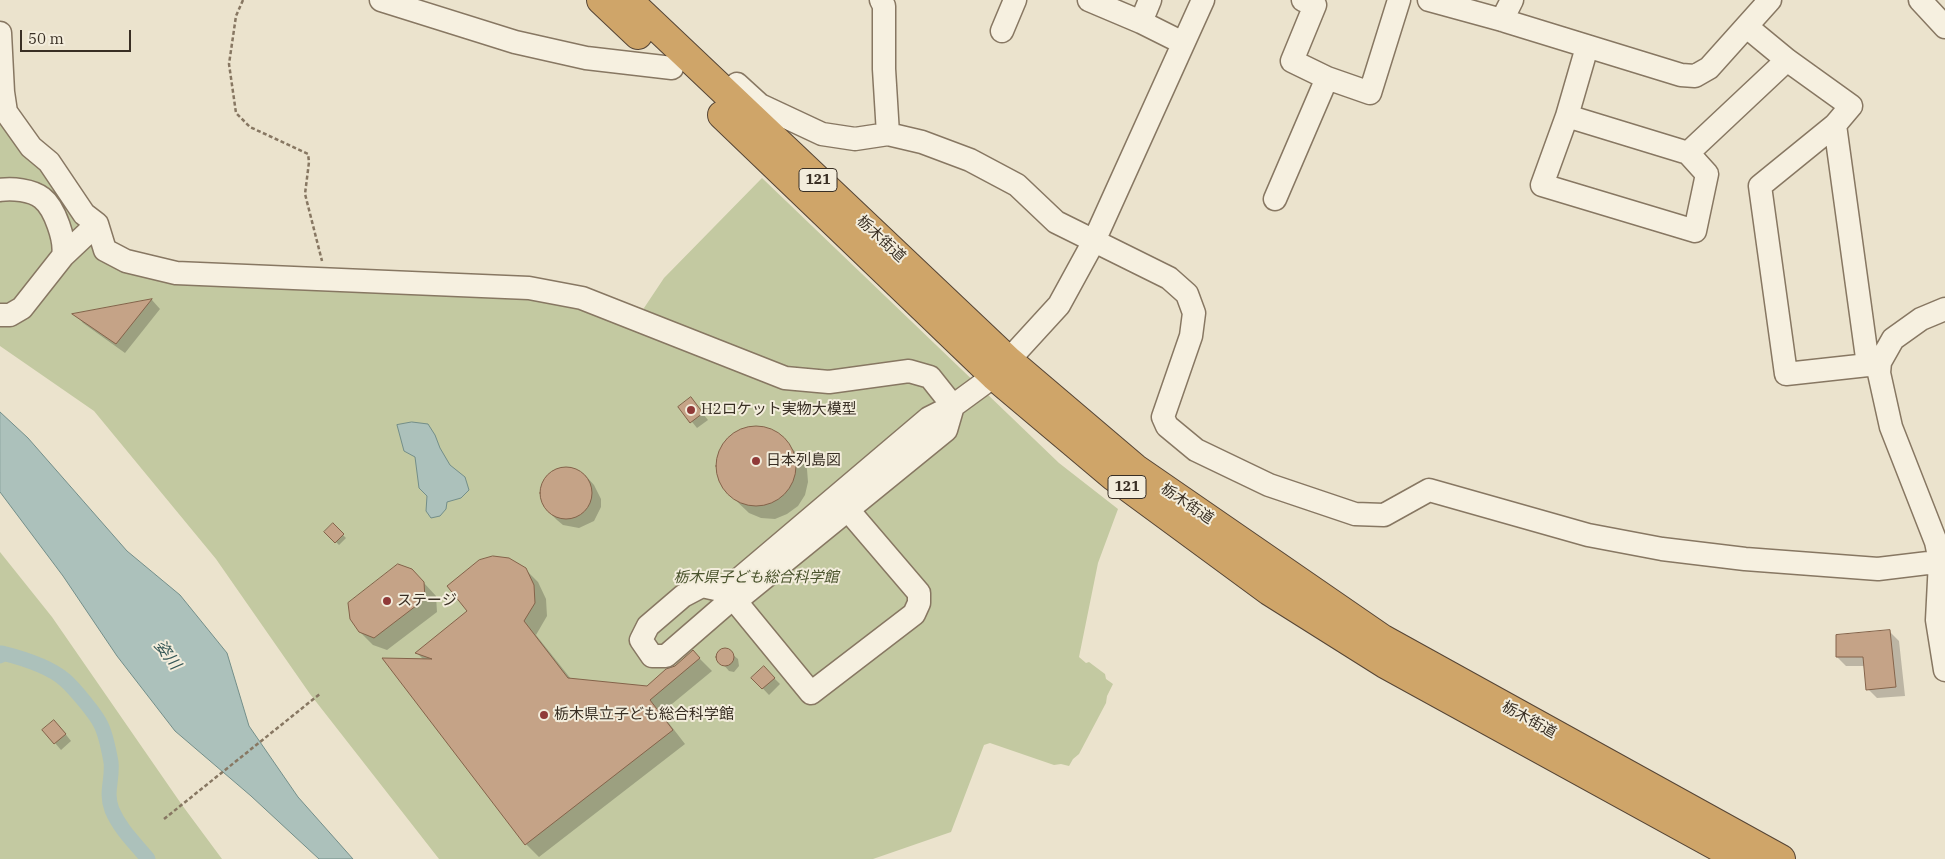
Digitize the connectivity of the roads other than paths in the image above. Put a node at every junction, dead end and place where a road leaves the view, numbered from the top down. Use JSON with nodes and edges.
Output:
{"nodes":[{"id":1,"x":381,"y":0,"type":"edge"},
{"id":2,"x":601,"y":0,"type":"edge"},
{"id":3,"x":628,"y":0,"type":"edge"},
{"id":4,"x":881,"y":0,"type":"edge"},
{"id":5,"x":1015,"y":0,"type":"edge"},
{"id":6,"x":1089,"y":0,"type":"edge"},
{"id":7,"x":1150,"y":0,"type":"edge"},
{"id":8,"x":1202,"y":0,"type":"edge"},
{"id":9,"x":1303,"y":0,"type":"edge"},
{"id":10,"x":1399,"y":0,"type":"edge"},
{"id":11,"x":1429,"y":0,"type":"edge"},
{"id":12,"x":1512,"y":0,"type":"edge"},
{"id":13,"x":1770,"y":0,"type":"edge"},
{"id":14,"x":1920,"y":0,"type":"edge"},
{"id":15,"x":1502,"y":20,"type":"junction"},
{"id":16,"x":1141,"y":22,"type":"junction"},
{"id":17,"x":1747,"y":27,"type":"junction"},
{"id":18,"x":1945,"y":27,"type":"edge"},
{"id":19,"x":1002,"y":31,"type":"dead end"},
{"id":20,"x":0,"y":33,"type":"edge"},
{"id":21,"x":1183,"y":43,"type":"junction"},
{"id":22,"x":1587,"y":46,"type":"junction"},
{"id":23,"x":1787,"y":60,"type":"junction"},
{"id":24,"x":672,"y":68,"type":"junction"},
{"id":25,"x":1327,"y":78,"type":"junction"},
{"id":26,"x":737,"y":84,"type":"dead end"},
{"id":27,"x":1567,"y":116,"type":"junction"},
{"id":28,"x":1835,"y":125,"type":"junction"},
{"id":29,"x":888,"y":134,"type":"junction"},
{"id":30,"x":1688,"y":152,"type":"junction"},
{"id":31,"x":0,"y":190,"type":"edge"},
{"id":32,"x":1274,"y":199,"type":"dead end"},
{"id":33,"x":97,"y":224,"type":"junction"},
{"id":34,"x":1094,"y":241,"type":"junction"},
{"id":35,"x":63,"y":256,"type":"junction"},
{"id":36,"x":1945,"y":309,"type":"edge"},
{"id":37,"x":0,"y":315,"type":"edge"},
{"id":38,"x":1874,"y":364,"type":"junction"},
{"id":39,"x":1001,"y":368,"type":"junction"},
{"id":40,"x":953,"y":406,"type":"junction"},
{"id":41,"x":848,"y":510,"type":"junction"},
{"id":42,"x":1943,"y":561,"type":"edge"},
{"id":43,"x":734,"y":598,"type":"junction"},
{"id":44,"x":1945,"y":670,"type":"edge"},
{"id":45,"x":1740,"y":859,"type":"edge"},
{"id":46,"x":1781,"y":859,"type":"edge"}],
"edges":[{"from":1,"to":24,"type":"street"},
{"from":2,"to":24,"type":"highway","name":"栃木街道","number":"121"},
{"from":3,"to":39,"type":"highway","name":"栃木街道","number":"121"},
{"from":4,"to":29,"type":"street"},
{"from":5,"to":19,"type":"street"},
{"from":6,"to":16,"type":"street"},
{"from":7,"to":16,"type":"street"},
{"from":8,"to":21,"type":"street"},
{"from":9,"to":25,"type":"street"},
{"from":10,"to":25,"type":"street"},
{"from":11,"to":15,"type":"street"},
{"from":12,"to":15,"type":"street"},
{"from":13,"to":17,"type":"street"},
{"from":14,"to":18,"type":"street"},
{"from":15,"to":22,"type":"street"},
{"from":16,"to":21,"type":"street"},
{"from":17,"to":22,"type":"street"},
{"from":17,"to":23,"type":"street"},
{"from":20,"to":33,"type":"street"},
{"from":21,"to":34,"type":"street"},
{"from":22,"to":27,"type":"street"},
{"from":23,"to":28,"type":"street"},
{"from":23,"to":30,"type":"street"},
{"from":24,"to":39,"type":"highway","name":"栃木街道","number":"121"},
{"from":25,"to":32,"type":"street"},
{"from":26,"to":29,"type":"street"},
{"from":27,"to":30,"type":"street"},
{"from":27,"to":30,"type":"street"},
{"from":28,"to":38,"type":"street"},
{"from":28,"to":38,"type":"street"},
{"from":29,"to":34,"type":"street"},
{"from":31,"to":35,"type":"street"},
{"from":33,"to":35,"type":"street"},
{"from":33,"to":40,"type":"street"},
{"from":34,"to":39,"type":"street"},
{"from":34,"to":42,"type":"street"},
{"from":35,"to":37,"type":"street"},
{"from":36,"to":38,"type":"street"},
{"from":38,"to":42,"type":"street"},
{"from":39,"to":40,"type":"street"},
{"from":39,"to":45,"type":"highway","name":"栃木街道","number":"121"},
{"from":39,"to":46,"type":"highway","name":"栃木街道","number":"121"},
{"from":40,"to":41,"type":"street"},
{"from":40,"to":43,"type":"street"},
{"from":41,"to":43,"type":"street"},
{"from":41,"to":43,"type":"street"},
{"from":42,"to":44,"type":"street"}]}
